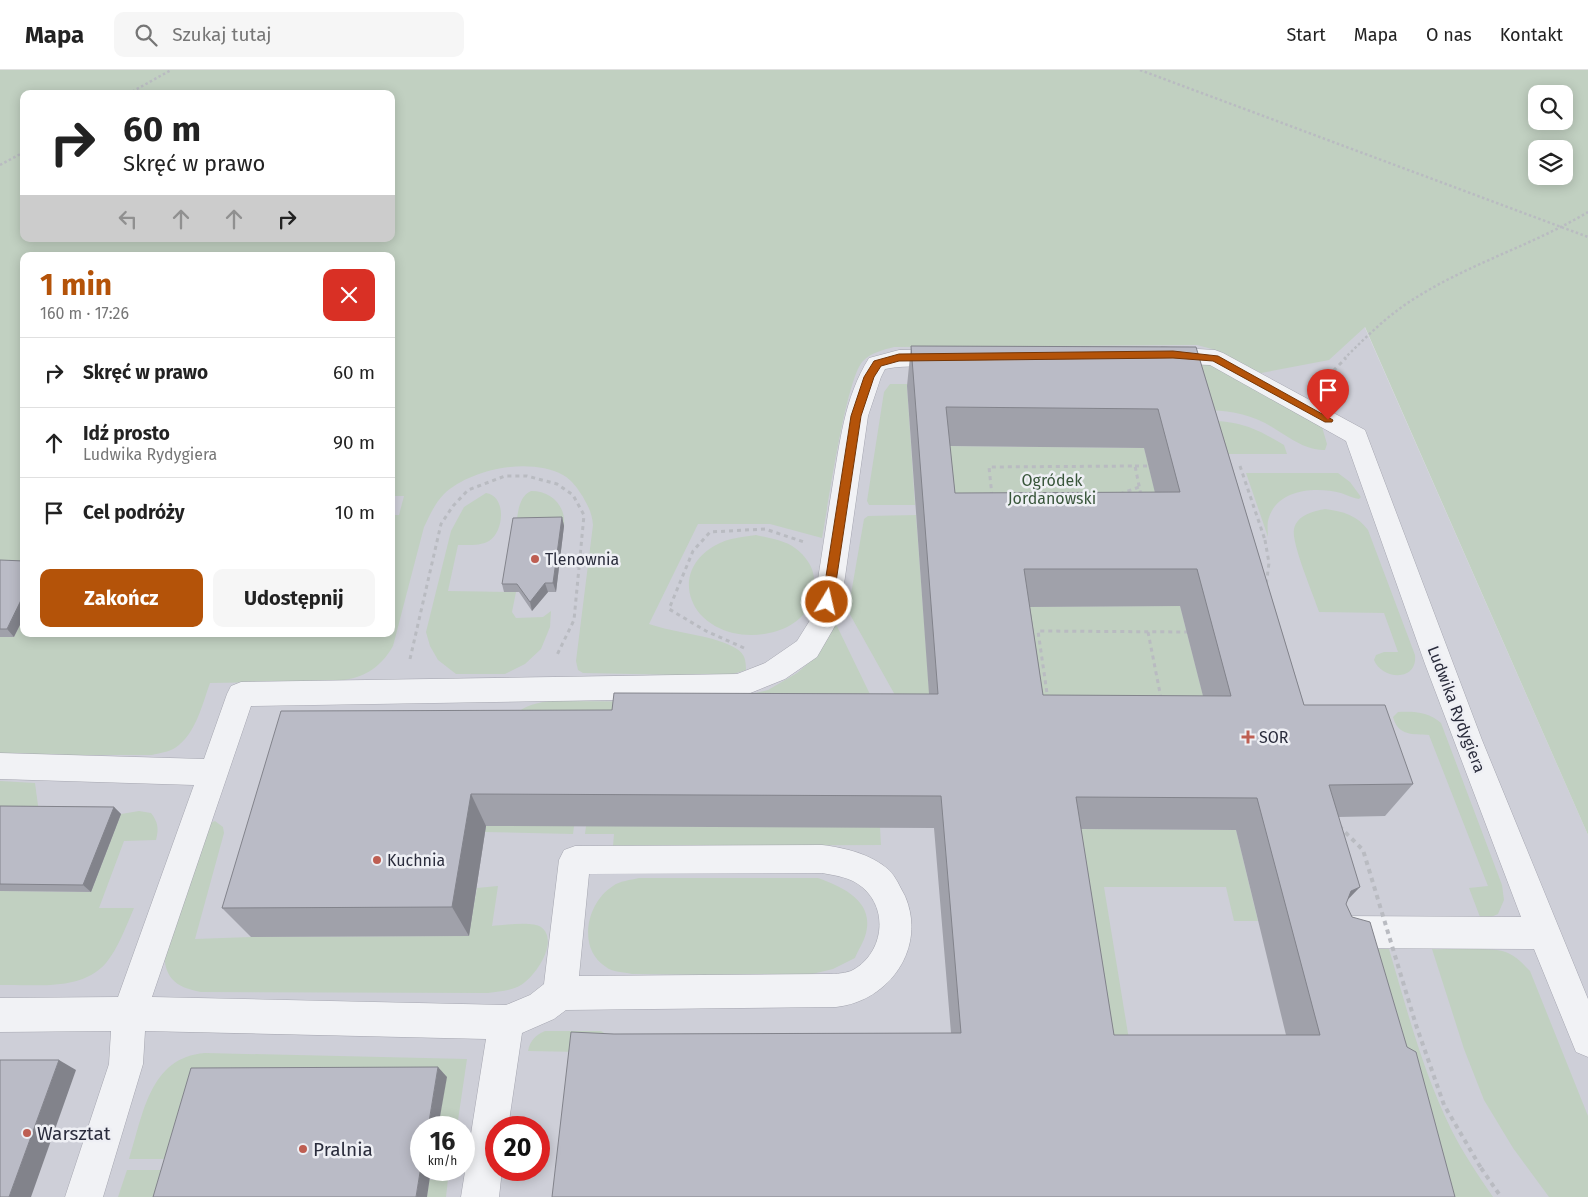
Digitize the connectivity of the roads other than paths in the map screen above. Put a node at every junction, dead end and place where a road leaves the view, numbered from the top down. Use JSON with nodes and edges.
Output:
{"nodes":[{"id":1,"x":1134,"y":355,"type":"edge"},
{"id":2,"x":968,"y":357,"type":"edge"},
{"id":3,"x":0,"y":766,"type":"edge"},
{"id":4,"x":213,"y":772,"type":"junction"},
{"id":5,"x":1336,"y":932,"type":"edge"},
{"id":6,"x":1544,"y":933,"type":"junction"},
{"id":7,"x":560,"y":993,"type":"junction"},
{"id":8,"x":129,"y":1014,"type":"junction"},
{"id":9,"x":0,"y":1015,"type":"edge"},
{"id":10,"x":506,"y":1022,"type":"junction"},
{"id":11,"x":1588,"y":1040,"type":"edge"},
{"id":12,"x":84,"y":1197,"type":"edge"},
{"id":13,"x":480,"y":1197,"type":"edge"}],
"edges":[{"from":1,"to":6,"type":"lane","name":"Ludwika Rydygiera"},
{"from":2,"to":4,"type":"lane"},
{"from":3,"to":4,"type":"lane"},
{"from":4,"to":8,"type":"lane"},
{"from":5,"to":6,"type":"lane"},
{"from":6,"to":11,"type":"lane","name":"Ludwika Rydygiera"},
{"from":7,"to":7,"type":"lane"},
{"from":7,"to":10,"type":"lane"},
{"from":8,"to":9,"type":"lane"},
{"from":8,"to":10,"type":"lane"},
{"from":8,"to":12,"type":"lane"},
{"from":10,"to":13,"type":"lane"}]}
